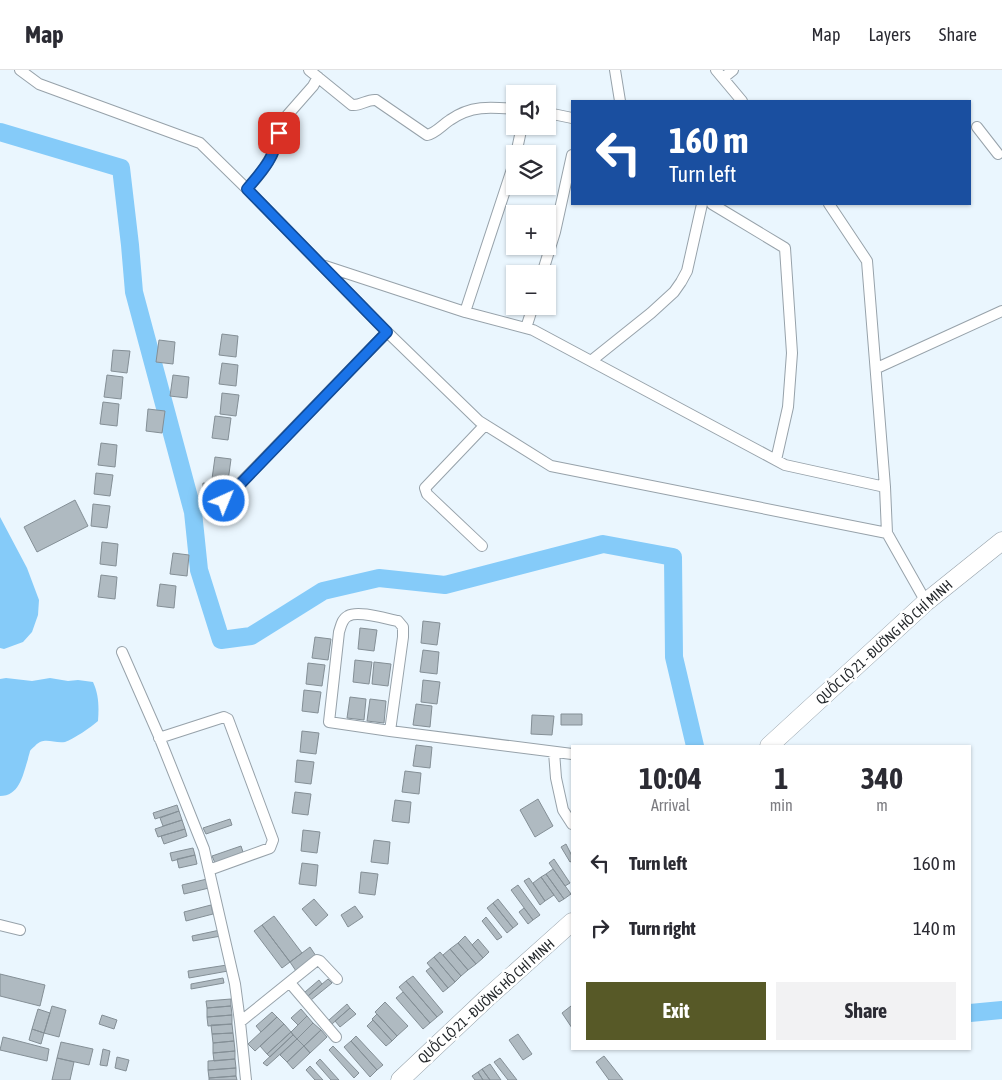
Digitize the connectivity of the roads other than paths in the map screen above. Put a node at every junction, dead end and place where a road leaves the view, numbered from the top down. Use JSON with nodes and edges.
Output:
{"nodes":[{"id":1,"x":20,"y":70,"type":"edge"},
{"id":2,"x":309,"y":70,"type":"edge"},
{"id":3,"x":615,"y":70,"type":"edge"},
{"id":4,"x":716,"y":70,"type":"edge"},
{"id":5,"x":733,"y":70,"type":"edge"},
{"id":6,"x":318,"y":77,"type":"junction"},
{"id":7,"x":723,"y":78,"type":"junction"},
{"id":8,"x":620,"y":100,"type":"edge"},
{"id":9,"x":741,"y":100,"type":"edge"},
{"id":10,"x":506,"y":108,"type":"edge"},
{"id":11,"x":556,"y":115,"type":"edge"},
{"id":12,"x":571,"y":118,"type":"edge"},
{"id":13,"x":977,"y":127,"type":"dead end"},
{"id":14,"x":1001,"y":156,"type":"edge"},
{"id":15,"x":571,"y":158,"type":"edge"},
{"id":16,"x":506,"y":187,"type":"edge"},
{"id":17,"x":247,"y":189,"type":"junction"},
{"id":18,"x":702,"y":205,"type":"edge"},
{"id":19,"x":714,"y":205,"type":"edge"},
{"id":20,"x":830,"y":205,"type":"edge"},
{"id":21,"x":321,"y":265,"type":"junction"},
{"id":22,"x":545,"y":265,"type":"edge"},
{"id":23,"x":1002,"y":311,"type":"edge"},
{"id":24,"x":465,"y":312,"type":"junction"},
{"id":25,"x":530,"y":315,"type":"edge"},
{"id":26,"x":526,"y":328,"type":"junction"},
{"id":27,"x":387,"y":332,"type":"junction"},
{"id":28,"x":591,"y":361,"type":"junction"},
{"id":29,"x":876,"y":368,"type":"junction"},
{"id":30,"x":485,"y":425,"type":"junction"},
{"id":31,"x":776,"y":460,"type":"junction"},
{"id":32,"x":885,"y":487,"type":"junction"},
{"id":33,"x":224,"y":501,"type":"dead end"},
{"id":34,"x":887,"y":533,"type":"junction"},
{"id":35,"x":1002,"y":541,"type":"edge"},
{"id":36,"x":482,"y":546,"type":"dead end"},
{"id":37,"x":926,"y":602,"type":"junction"},
{"id":38,"x":122,"y":652,"type":"dead end"},
{"id":39,"x":390,"y":731,"type":"junction"},
{"id":40,"x":159,"y":738,"type":"junction"},
{"id":41,"x":770,"y":745,"type":"edge"},
{"id":42,"x":554,"y":752,"type":"junction"},
{"id":43,"x":571,"y":754,"type":"edge"},
{"id":44,"x":571,"y":822,"type":"edge"},
{"id":45,"x":209,"y":870,"type":"junction"},
{"id":46,"x":571,"y":923,"type":"edge"},
{"id":47,"x":0,"y":925,"type":"edge"},
{"id":48,"x":20,"y":930,"type":"dead end"},
{"id":49,"x":337,"y":979,"type":"dead end"},
{"id":50,"x":290,"y":983,"type":"junction"},
{"id":51,"x":240,"y":1022,"type":"junction"},
{"id":52,"x":336,"y":1038,"type":"dead end"},
{"id":53,"x":246,"y":1080,"type":"edge"},
{"id":54,"x":400,"y":1080,"type":"edge"}],
"edges":[{"from":1,"to":17,"type":"street"},
{"from":2,"to":6,"type":"street"},
{"from":3,"to":8,"type":"street"},
{"from":4,"to":7,"type":"street"},
{"from":5,"to":7,"type":"street"},
{"from":6,"to":10,"type":"street"},
{"from":6,"to":17,"type":"street"},
{"from":7,"to":9,"type":"street"},
{"from":11,"to":12,"type":"street"},
{"from":13,"to":14,"type":"street"},
{"from":15,"to":22,"type":"street"},
{"from":16,"to":24,"type":"street"},
{"from":17,"to":21,"type":"street"},
{"from":18,"to":28,"type":"street"},
{"from":19,"to":31,"type":"street"},
{"from":20,"to":29,"type":"street"},
{"from":21,"to":24,"type":"street"},
{"from":21,"to":27,"type":"street"},
{"from":23,"to":29,"type":"street"},
{"from":24,"to":26,"type":"street"},
{"from":25,"to":26,"type":"street"},
{"from":26,"to":28,"type":"street"},
{"from":27,"to":30,"type":"street"},
{"from":27,"to":33,"type":"street"},
{"from":28,"to":31,"type":"street"},
{"from":29,"to":32,"type":"street"},
{"from":30,"to":34,"type":"street"},
{"from":30,"to":36,"type":"street"},
{"from":31,"to":32,"type":"street"},
{"from":32,"to":34,"type":"street"},
{"from":34,"to":37,"type":"street"},
{"from":35,"to":37,"type":"highway","name":"QUỐC LỘ 21 - ĐƯỜNG HỒ CHÍ MINH"},
{"from":37,"to":41,"type":"highway","name":"QUỐC LỘ 21 - ĐƯỜNG HỒ CHÍ MINH"},
{"from":38,"to":40,"type":"street"},
{"from":39,"to":39,"type":"street"},
{"from":39,"to":42,"type":"street"},
{"from":40,"to":45,"type":"street"},
{"from":40,"to":45,"type":"street"},
{"from":42,"to":43,"type":"street"},
{"from":42,"to":44,"type":"street"},
{"from":45,"to":51,"type":"street"},
{"from":46,"to":54,"type":"highway","name":"QUỐC LỘ 21 - ĐƯỜNG HỒ CHÍ MINH"},
{"from":47,"to":48,"type":"street"},
{"from":49,"to":50,"type":"street"},
{"from":50,"to":51,"type":"street"},
{"from":50,"to":52,"type":"street"},
{"from":51,"to":53,"type":"street"}]}
